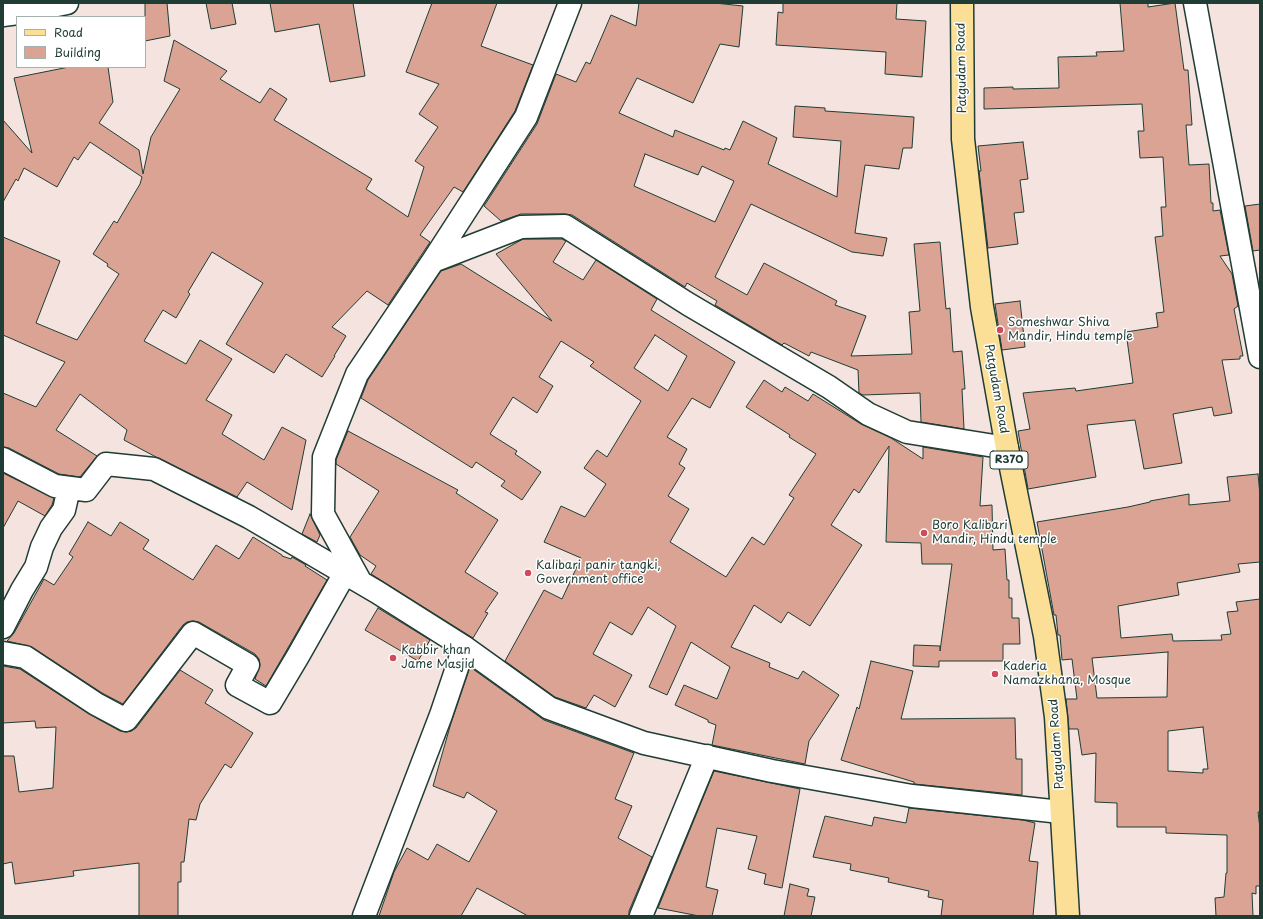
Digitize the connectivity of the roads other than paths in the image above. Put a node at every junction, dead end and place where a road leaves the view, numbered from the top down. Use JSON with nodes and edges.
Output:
{"nodes":[{"id":1,"x":67,"y":3,"type":"edge"},
{"id":2,"x":570,"y":3,"type":"edge"},
{"id":3,"x":962,"y":3,"type":"edge"},
{"id":4,"x":1195,"y":3,"type":"edge"},
{"id":5,"x":3,"y":15,"type":"edge"},
{"id":6,"x":433,"y":261,"type":"junction"},
{"id":7,"x":1260,"y":357,"type":"edge"},
{"id":8,"x":1007,"y":448,"type":"junction"},
{"id":9,"x":3,"y":459,"type":"edge"},
{"id":10,"x":69,"y":488,"type":"junction"},
{"id":11,"x":352,"y":578,"type":"junction"},
{"id":12,"x":3,"y":628,"type":"edge"},
{"id":13,"x":464,"y":647,"type":"junction"},
{"id":14,"x":3,"y":653,"type":"edge"},
{"id":15,"x":707,"y":756,"type":"junction"},
{"id":16,"x":1061,"y":812,"type":"junction"},
{"id":17,"x":364,"y":916,"type":"edge"},
{"id":18,"x":641,"y":916,"type":"edge"},
{"id":19,"x":1068,"y":916,"type":"edge"}],
"edges":[{"from":1,"to":5,"type":"street"},
{"from":2,"to":6,"type":"street"},
{"from":3,"to":8,"type":"main road","name":"Patgudam Road","number":"R370"},
{"from":4,"to":7,"type":"street"},
{"from":6,"to":8,"type":"street"},
{"from":6,"to":11,"type":"street"},
{"from":8,"to":16,"type":"main road","name":"Patgudam Road","number":"R370"},
{"from":9,"to":10,"type":"street"},
{"from":10,"to":11,"type":"street"},
{"from":10,"to":12,"type":"street"},
{"from":11,"to":13,"type":"street"},
{"from":11,"to":14,"type":"street"},
{"from":13,"to":15,"type":"street"},
{"from":13,"to":17,"type":"street"},
{"from":15,"to":16,"type":"street"},
{"from":15,"to":18,"type":"street"},
{"from":16,"to":19,"type":"main road","name":"Patgudam Road","number":"R370"}]}
